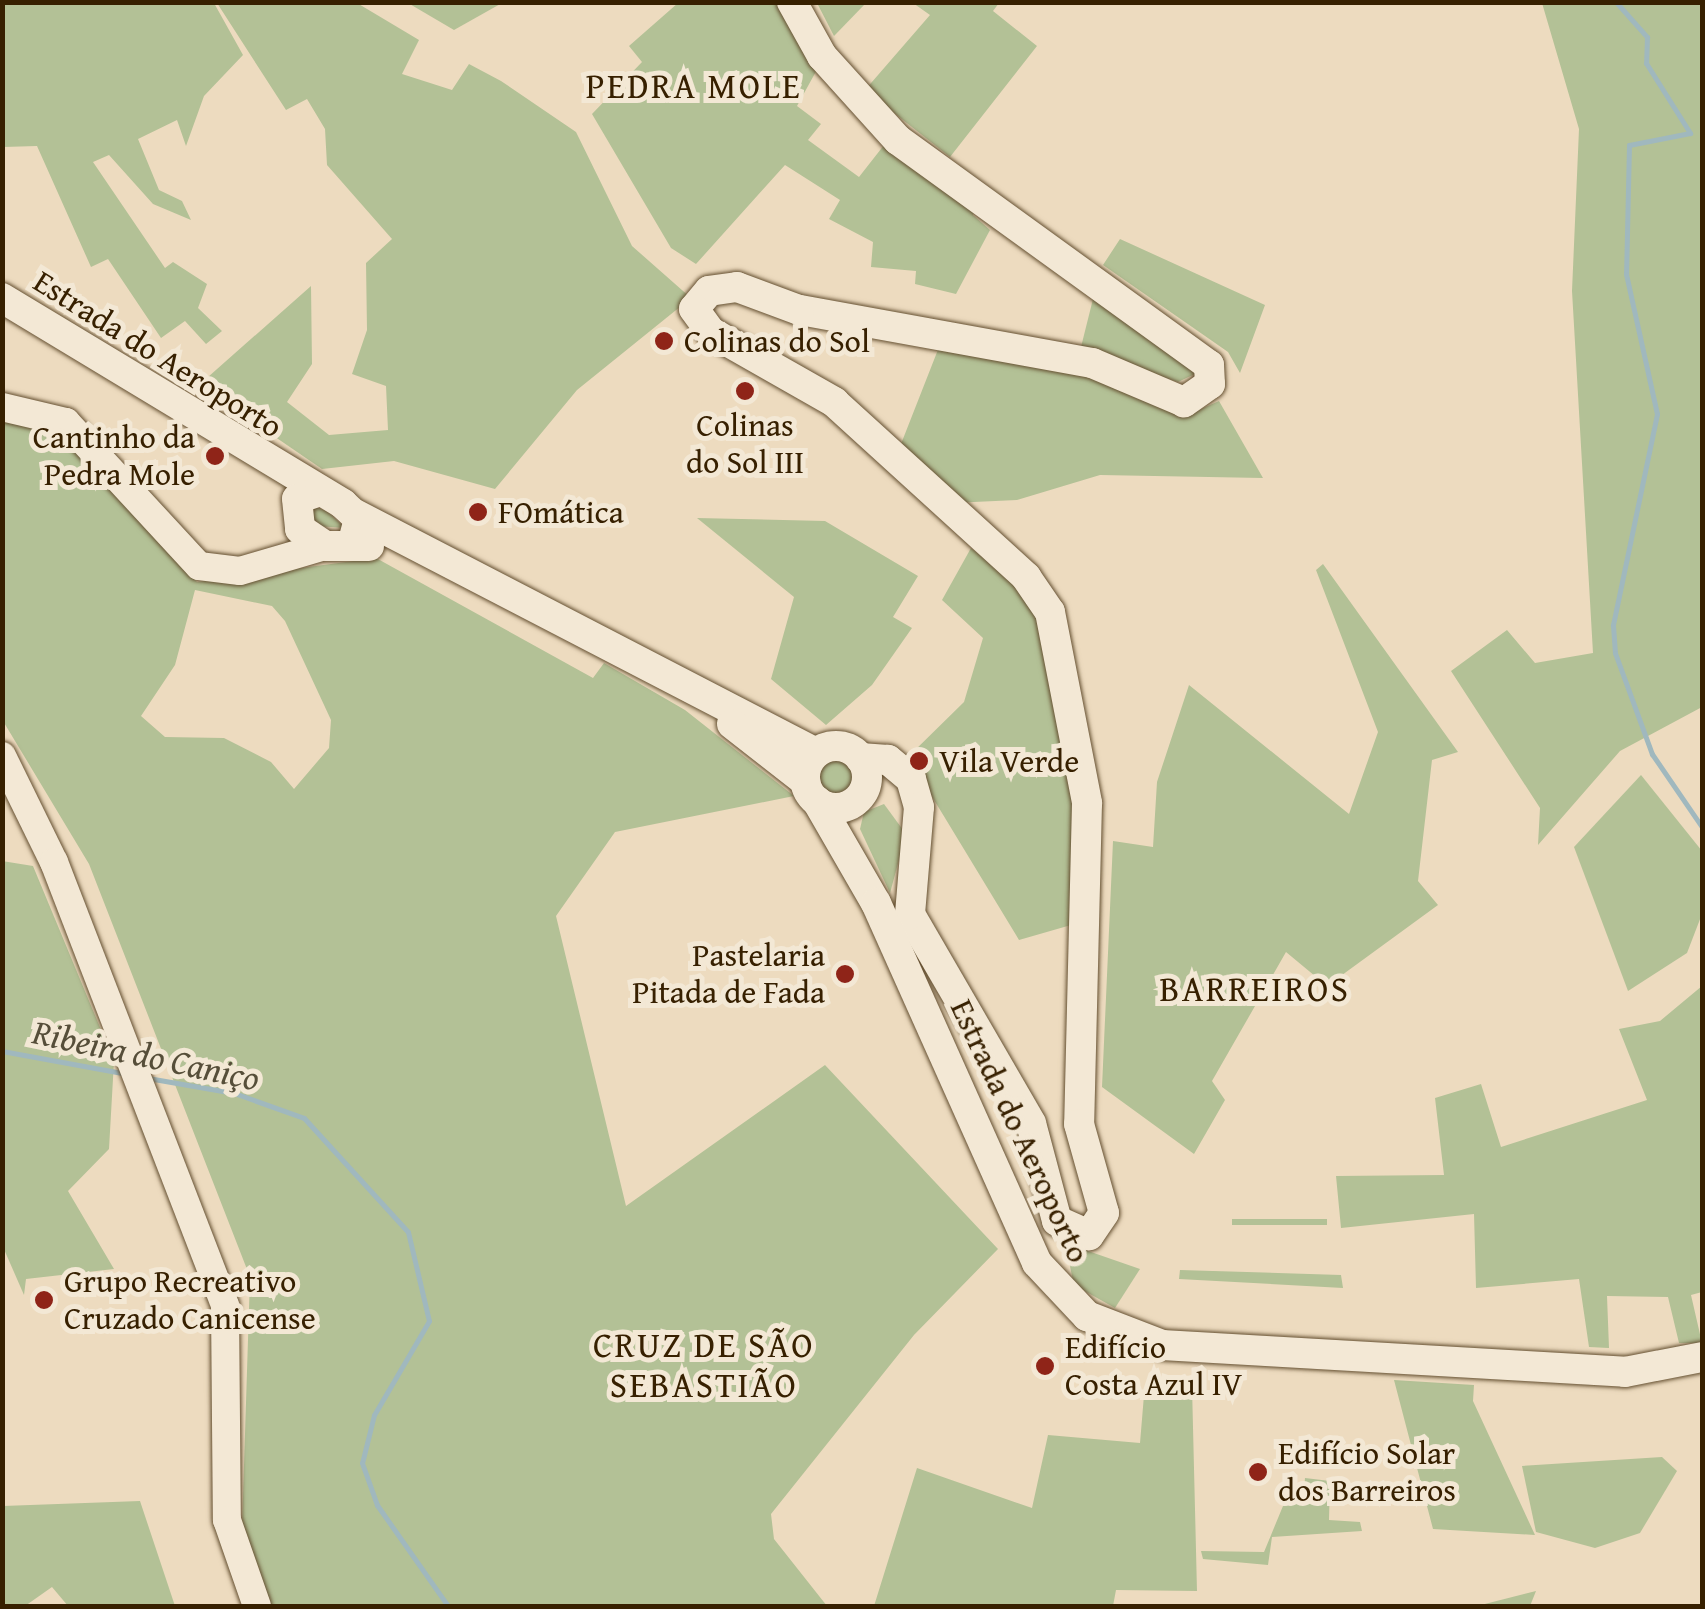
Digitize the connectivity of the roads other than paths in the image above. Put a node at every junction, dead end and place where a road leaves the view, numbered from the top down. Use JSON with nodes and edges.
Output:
{"nodes":[{"id":1,"x":792,"y":2,"type":"edge"},
{"id":2,"x":2,"y":298,"type":"edge"},
{"id":3,"x":2,"y":407,"type":"edge"},
{"id":4,"x":304,"y":504,"type":"junction"},
{"id":5,"x":344,"y":535,"type":"junction"},
{"id":6,"x":274,"y":560,"type":"junction"},
{"id":7,"x":2,"y":756,"type":"edge"},
{"id":8,"x":860,"y":758,"type":"junction"},
{"id":9,"x":812,"y":778,"type":"junction"},
{"id":10,"x":856,"y":798,"type":"junction"},
{"id":11,"x":916,"y":823,"type":"junction"},
{"id":12,"x":852,"y":861,"type":"junction"},
{"id":13,"x":1694,"y":1365,"type":"edge"},
{"id":14,"x":257,"y":1606,"type":"edge"}],
"edges":[{"from":1,"to":11,"type":"main road"},
{"from":2,"to":4,"type":"main road","name":"Estrada do Aeroporto"},
{"from":3,"to":6,"type":"street"},
{"from":4,"to":5,"type":"main road"},
{"from":4,"to":5,"type":"main road"},
{"from":4,"to":6,"type":"street"},
{"from":5,"to":6,"type":"street"},
{"from":5,"to":9,"type":"main road"},
{"from":7,"to":14,"type":"street"},
{"from":8,"to":9,"type":"main road"},
{"from":8,"to":10,"type":"main road","name":"Estrada do Aeroporto"},
{"from":8,"to":11,"type":"main road"},
{"from":9,"to":10,"type":"main road"},
{"from":9,"to":12,"type":"main road","name":"Estrada do Aeroporto"},
{"from":10,"to":11,"type":"main road"},
{"from":10,"to":12,"type":"main road","name":"Estrada do Aeroporto"},
{"from":12,"to":13,"type":"main road","name":"Estrada do Aeroporto"}]}
